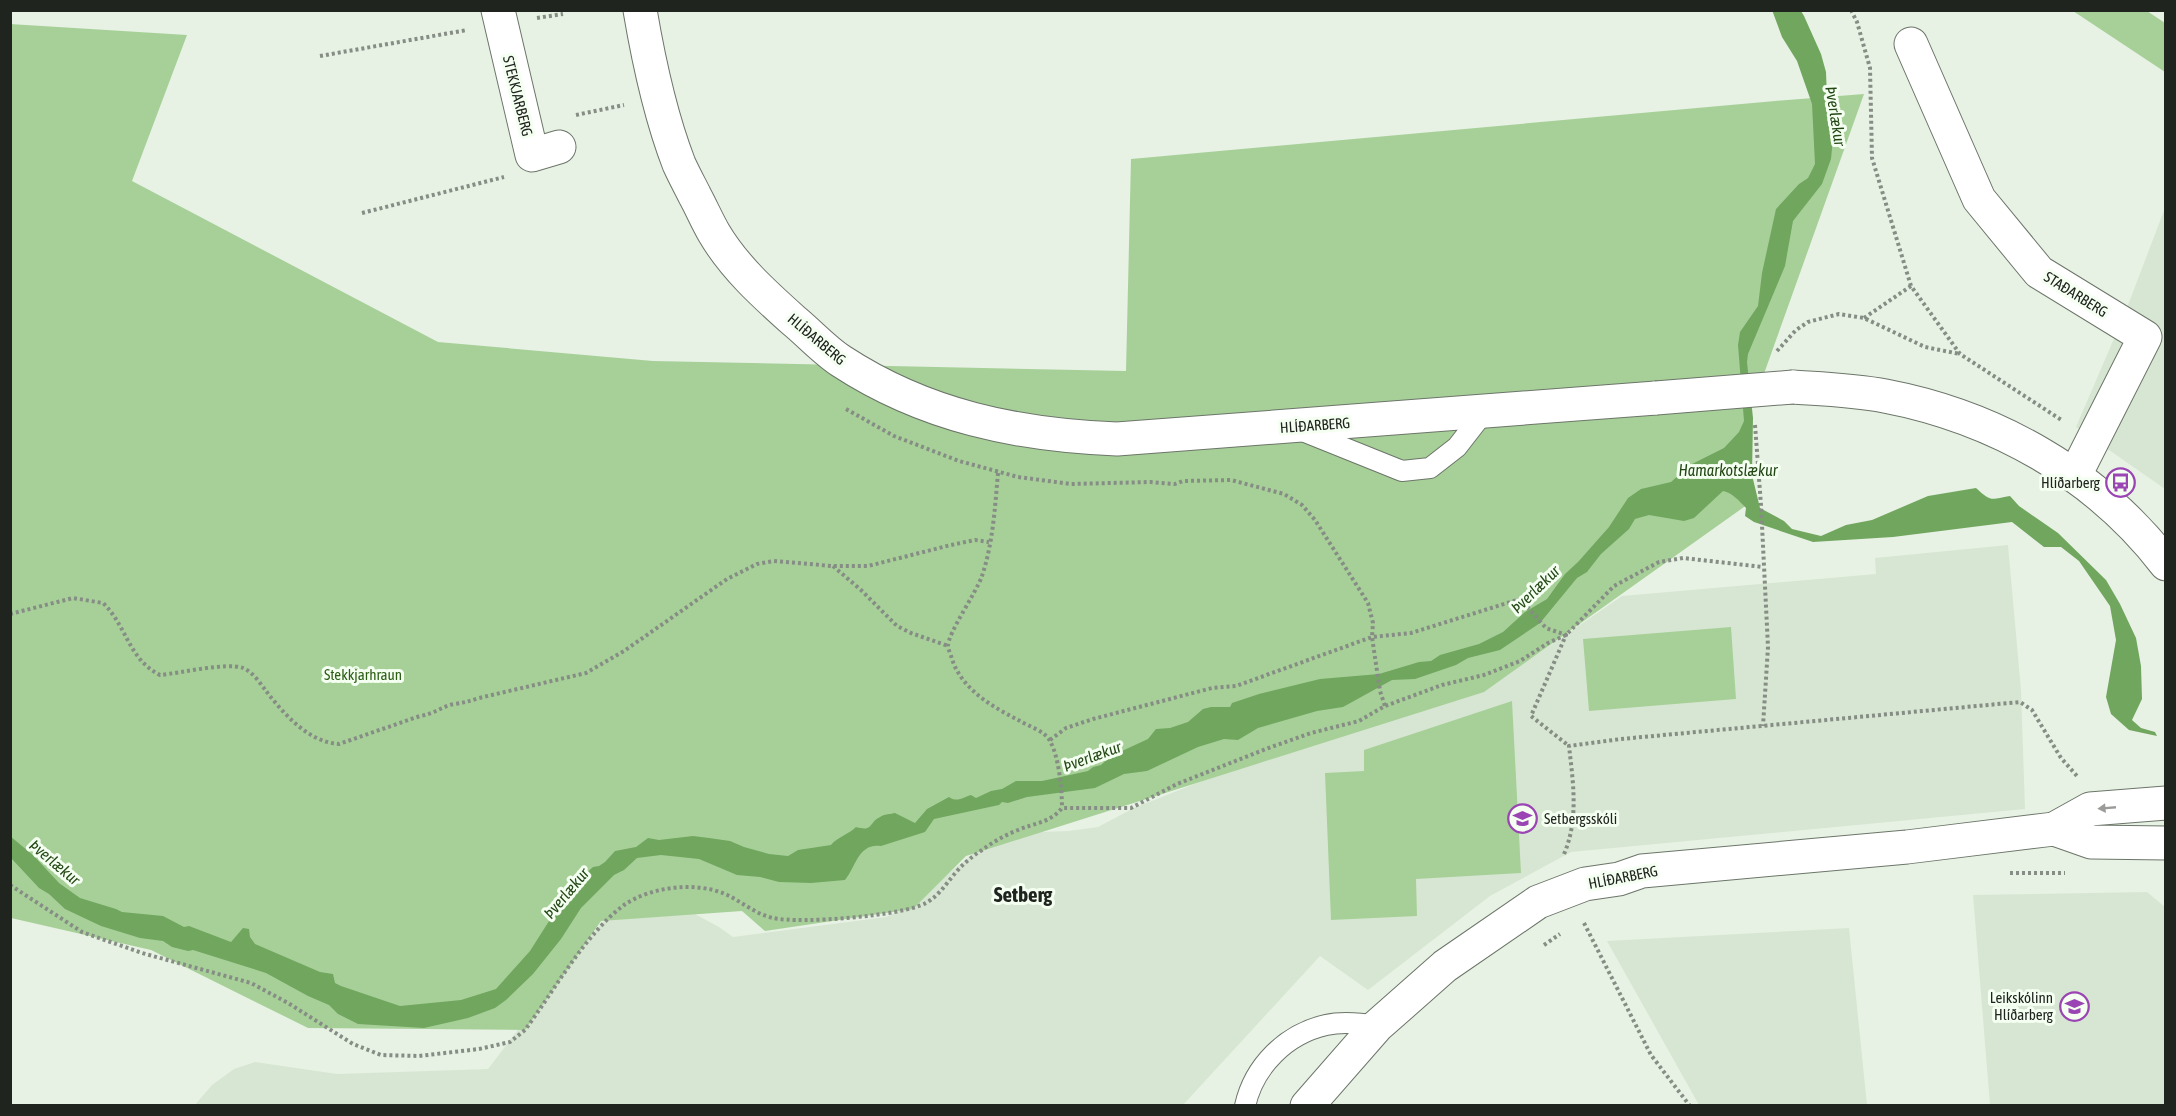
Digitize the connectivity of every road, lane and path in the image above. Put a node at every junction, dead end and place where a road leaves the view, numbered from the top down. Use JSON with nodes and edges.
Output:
{"nodes":[{"id":1,"x":640,"y":10,"type":"edge"},
{"id":2,"x":1851,"y":10,"type":"edge"},
{"id":3,"x":563,"y":14,"type":"dead end"},
{"id":4,"x":499,"y":18,"type":"edge"},
{"id":5,"x":1911,"y":44,"type":"dead end"},
{"id":6,"x":320,"y":56,"type":"dead end"},
{"id":7,"x":546,"y":151,"type":"joint"},
{"id":8,"x":362,"y":213,"type":"dead end"},
{"id":9,"x":1911,"y":286,"type":"junction"},
{"id":10,"x":1864,"y":318,"type":"dead end"},
{"id":11,"x":1485,"y":411,"type":"junction"},
{"id":12,"x":1292,"y":426,"type":"junction"},
{"id":13,"x":2093,"y":440,"type":"junction"},
{"id":14,"x":998,"y":472,"type":"dead end"},
{"id":15,"x":2075,"y":475,"type":"junction"},
{"id":16,"x":1761,"y":505,"type":"dead end"},
{"id":17,"x":989,"y":542,"type":"junction"},
{"id":18,"x":2166,"y":564,"type":"edge"},
{"id":19,"x":832,"y":566,"type":"junction"},
{"id":20,"x":1763,"y":567,"type":"junction"},
{"id":21,"x":10,"y":614,"type":"edge"},
{"id":22,"x":1566,"y":635,"type":"junction"},
{"id":23,"x":948,"y":646,"type":"junction"},
{"id":24,"x":1374,"y":649,"type":"dead end"},
{"id":25,"x":1385,"y":706,"type":"junction"},
{"id":26,"x":1763,"y":726,"type":"junction"},
{"id":27,"x":1050,"y":740,"type":"junction"},
{"id":28,"x":1569,"y":746,"type":"junction"},
{"id":29,"x":2079,"y":777,"type":"dead end"},
{"id":30,"x":2166,"y":803,"type":"edge"},
{"id":31,"x":1062,"y":808,"type":"junction"},
{"id":32,"x":2054,"y":829,"type":"junction"},
{"id":33,"x":2166,"y":843,"type":"edge"},
{"id":34,"x":1561,"y":862,"type":"dead end"},
{"id":35,"x":2072,"y":873,"type":"dead end"},
{"id":36,"x":2002,"y":874,"type":"dead end"},
{"id":37,"x":10,"y":885,"type":"edge"},
{"id":38,"x":1592,"y":916,"type":"dead end"},
{"id":39,"x":1563,"y":933,"type":"dead end"},
{"id":40,"x":1544,"y":946,"type":"dead end"},
{"id":41,"x":1377,"y":1026,"type":"junction"},
{"id":42,"x":1245,"y":1106,"type":"edge"},
{"id":43,"x":1307,"y":1106,"type":"edge"},
{"id":44,"x":1690,"y":1106,"type":"edge"}],
"edges":[{"from":1,"to":12,"type":"street","name":"HLÍÐARBERG"},
{"from":2,"to":9,"type":"path"},
{"from":3,"to":4,"type":"path"},
{"from":4,"to":6,"type":"path"},
{"from":4,"to":7,"type":"street","name":"STEKKJARBERG"},
{"from":5,"to":13,"type":"street","name":"STAÐARBERG"},
{"from":7,"to":8,"type":"path"},
{"from":9,"to":10,"type":"path"},
{"from":9,"to":13,"type":"path"},
{"from":11,"to":12,"type":"street","name":"HLÍÐARBERG"},
{"from":11,"to":12,"type":"lane"},
{"from":11,"to":15,"type":"street","name":"HLÍÐARBERG","bridge":true},
{"from":13,"to":15,"type":"street","name":"STAÐARBERG"},
{"from":14,"to":17,"type":"path"},
{"from":15,"to":18,"type":"street","name":"HLÍÐARBERG"},
{"from":16,"to":20,"type":"path"},
{"from":17,"to":19,"type":"path"},
{"from":17,"to":23,"type":"path"},
{"from":19,"to":21,"type":"path"},
{"from":19,"to":23,"type":"path"},
{"from":20,"to":22,"type":"path"},
{"from":20,"to":26,"type":"path"},
{"from":22,"to":25,"type":"path"},
{"from":22,"to":27,"type":"path"},
{"from":22,"to":28,"type":"path"},
{"from":23,"to":27,"type":"path"},
{"from":24,"to":25,"type":"path"},
{"from":25,"to":31,"type":"path"},
{"from":26,"to":28,"type":"path"},
{"from":26,"to":29,"type":"path"},
{"from":27,"to":31,"type":"path"},
{"from":28,"to":34,"type":"path"},
{"from":30,"to":32,"type":"street","name":"HLÍÐARBERG","one_way":true},
{"from":31,"to":37,"type":"path"},
{"from":32,"to":33,"type":"street","name":"HLÍÐARBERG"},
{"from":32,"to":41,"type":"street","name":"HLÍÐARBERG"},
{"from":35,"to":36,"type":"path"},
{"from":38,"to":44,"type":"path"},
{"from":39,"to":40,"type":"path"},
{"from":41,"to":42,"type":"lane"},
{"from":41,"to":43,"type":"street","name":"HLÍÐARBERG"}]}
